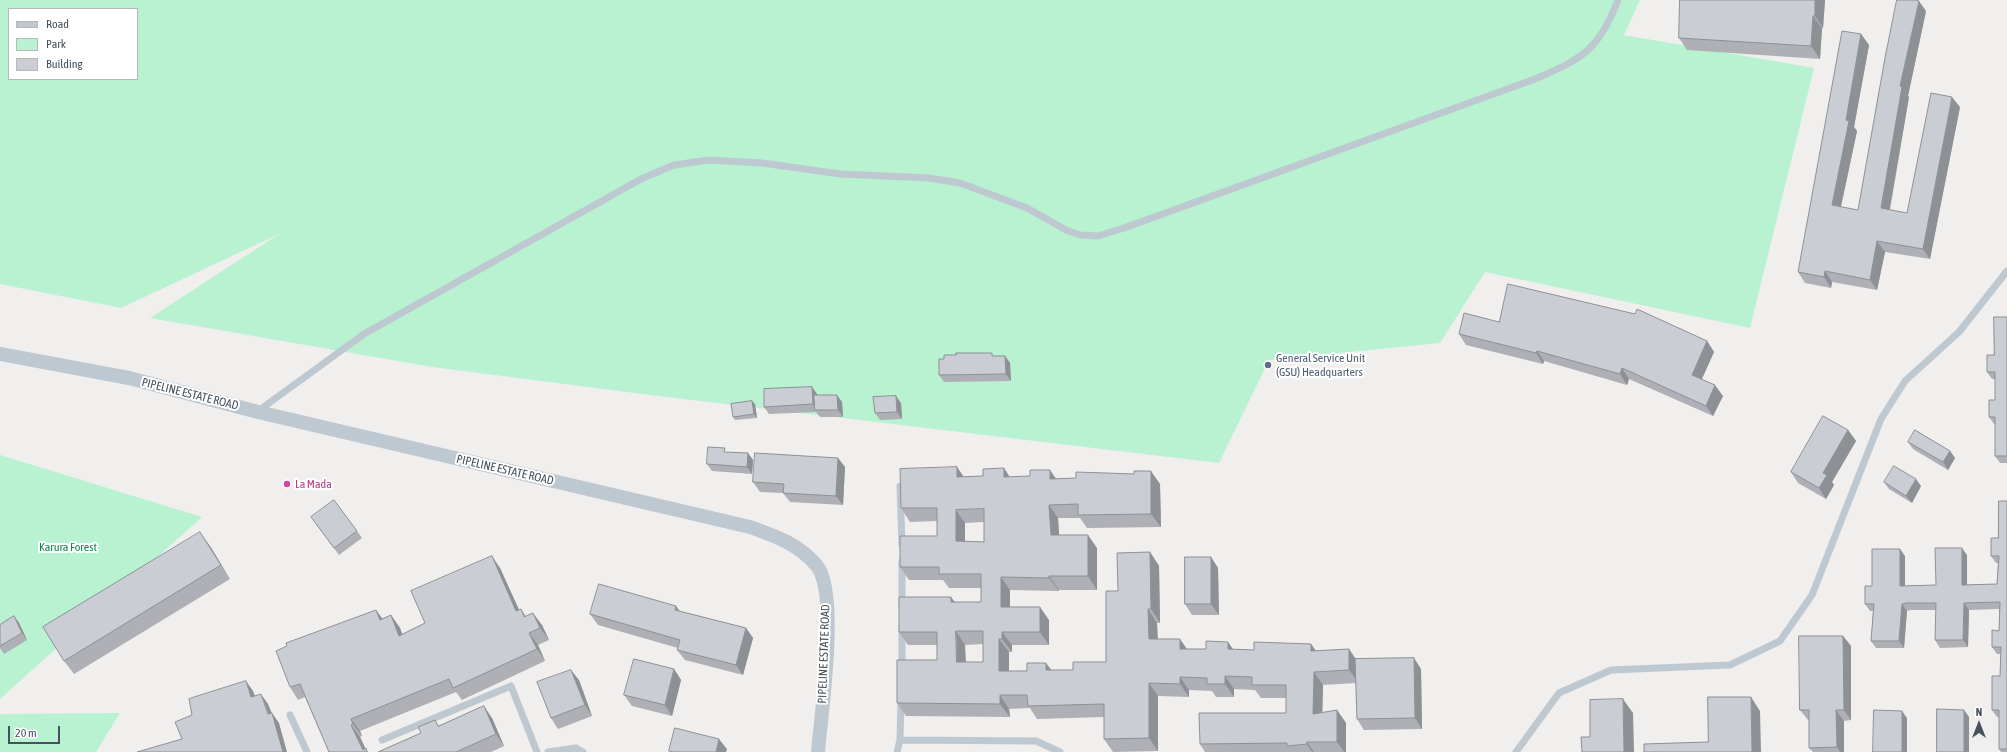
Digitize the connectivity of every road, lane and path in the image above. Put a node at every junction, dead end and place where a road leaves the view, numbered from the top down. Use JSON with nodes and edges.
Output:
{"nodes":[{"id":1,"x":1618,"y":0,"type":"edge"},
{"id":2,"x":2007,"y":271,"type":"edge"},
{"id":3,"x":0,"y":354,"type":"edge"},
{"id":4,"x":258,"y":412,"type":"junction"},
{"id":5,"x":900,"y":486,"type":"edge"},
{"id":6,"x":902,"y":679,"type":"edge"},
{"id":7,"x":902,"y":695,"type":"edge"},
{"id":8,"x":290,"y":715,"type":"dead end"},
{"id":9,"x":382,"y":740,"type":"dead end"},
{"id":10,"x":900,"y":740,"type":"junction"},
{"id":11,"x":307,"y":752,"type":"edge"},
{"id":12,"x":537,"y":752,"type":"edge"},
{"id":13,"x":548,"y":752,"type":"edge"},
{"id":14,"x":583,"y":752,"type":"edge"},
{"id":15,"x":818,"y":752,"type":"edge"},
{"id":16,"x":897,"y":752,"type":"edge"},
{"id":17,"x":1060,"y":752,"type":"edge"},
{"id":18,"x":1516,"y":752,"type":"edge"}],
"edges":[{"from":1,"to":4,"type":"lane"},
{"from":2,"to":18,"type":"lane"},
{"from":3,"to":4,"type":"street","name":"PIPELINE ESTATE ROAD"},
{"from":4,"to":15,"type":"street","name":"PIPELINE ESTATE ROAD"},
{"from":5,"to":6,"type":"lane"},
{"from":7,"to":10,"type":"lane"},
{"from":8,"to":11,"type":"lane"},
{"from":9,"to":12,"type":"lane"},
{"from":10,"to":16,"type":"lane"},
{"from":10,"to":17,"type":"lane"},
{"from":13,"to":14,"type":"lane"}]}
